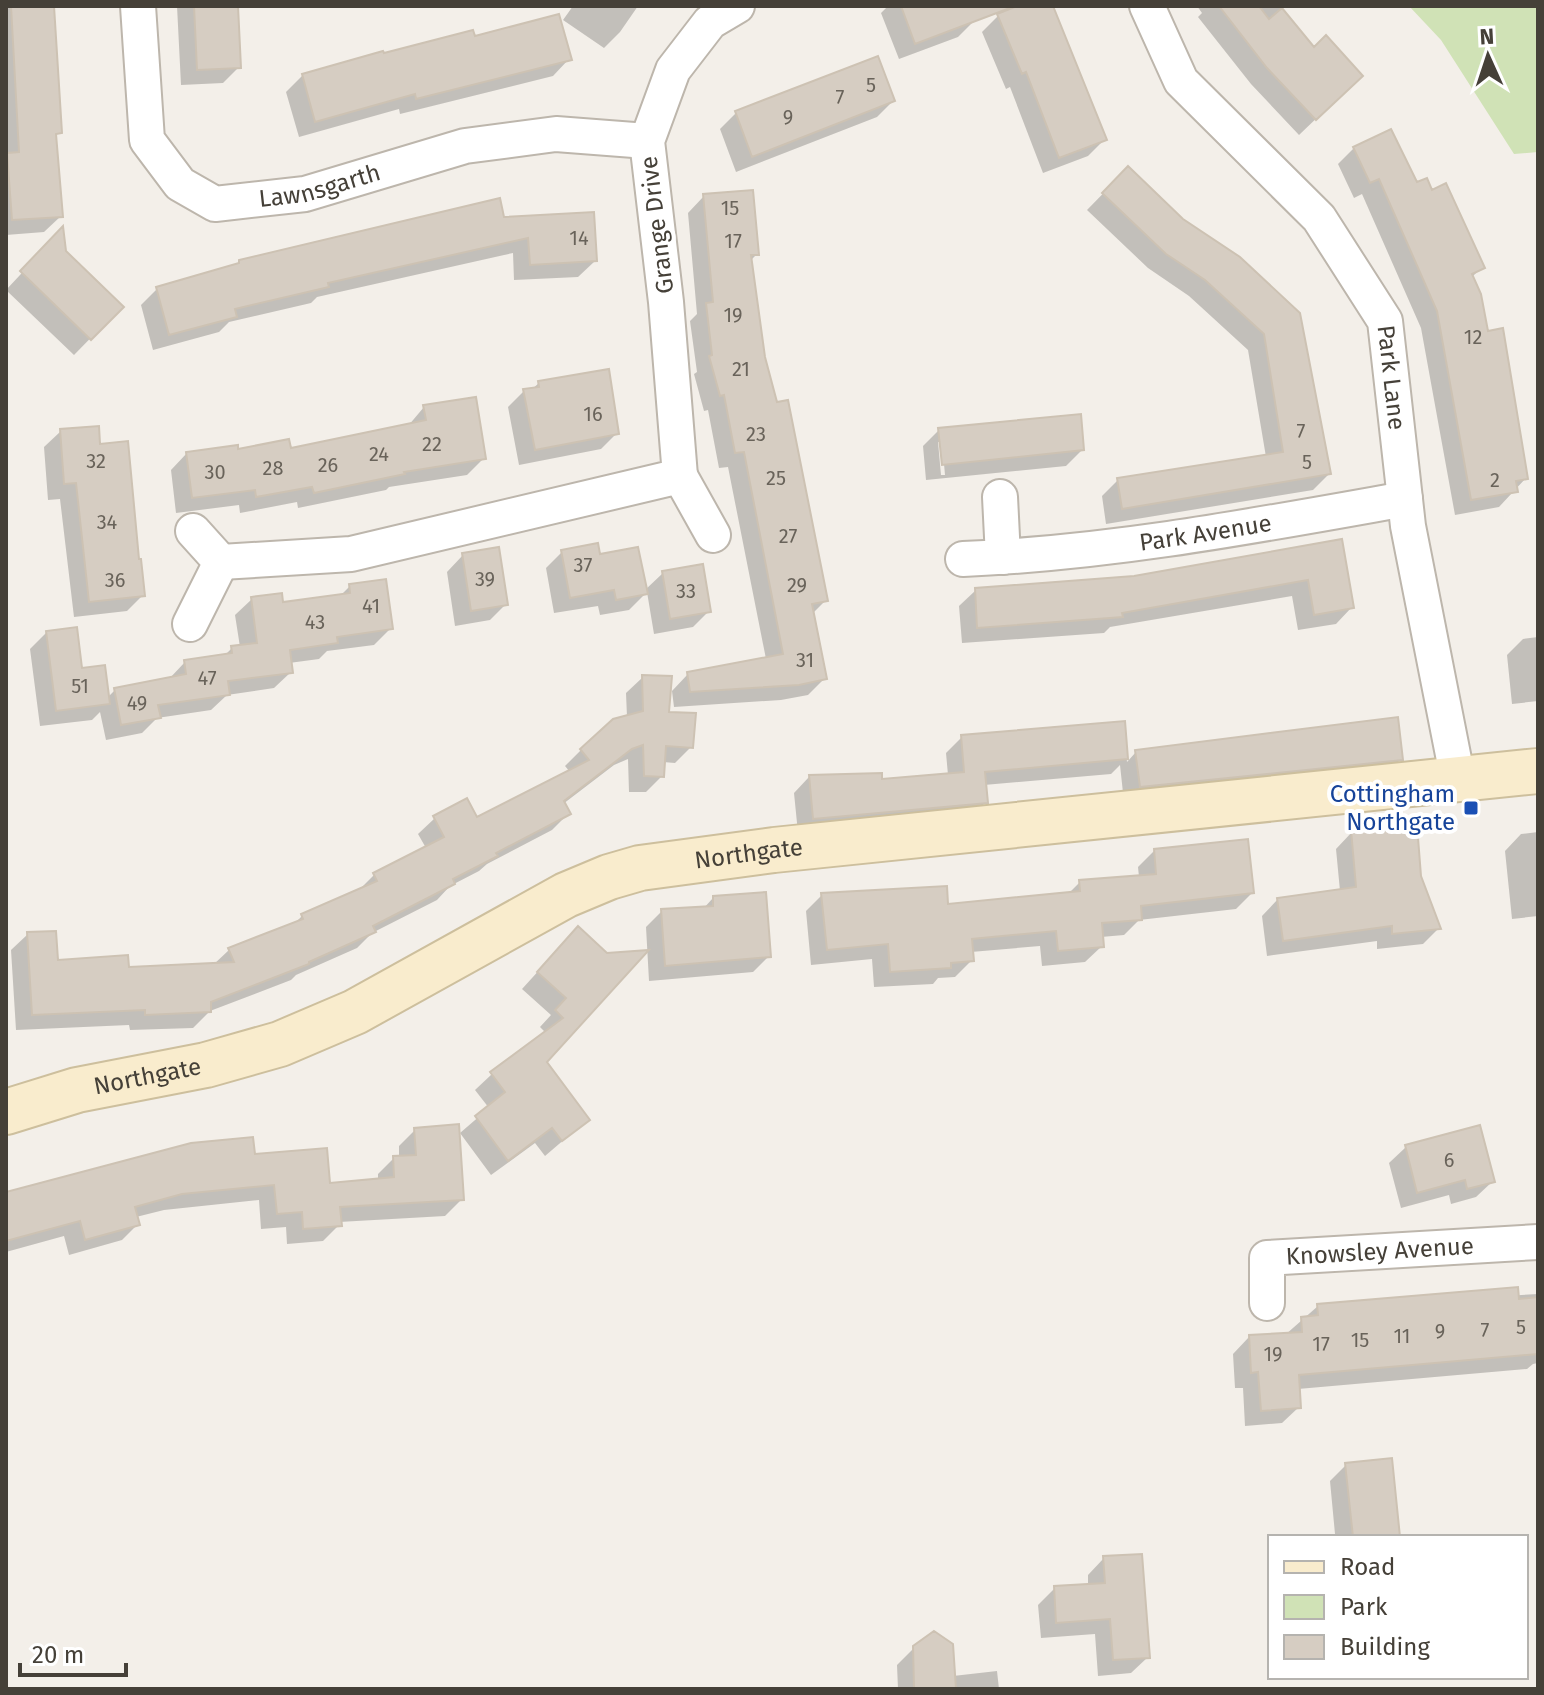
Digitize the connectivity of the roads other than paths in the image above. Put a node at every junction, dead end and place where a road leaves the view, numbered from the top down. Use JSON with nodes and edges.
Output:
{"nodes":[{"id":1,"x":138,"y":6,"type":"edge"},
{"id":2,"x":737,"y":6,"type":"edge"},
{"id":3,"x":1147,"y":6,"type":"edge"},
{"id":4,"x":647,"y":141,"type":"junction"},
{"id":5,"x":680,"y":476,"type":"junction"},
{"id":6,"x":1000,"y":497,"type":"dead end"},
{"id":7,"x":1405,"y":499,"type":"junction"},
{"id":8,"x":193,"y":531,"type":"dead end"},
{"id":9,"x":713,"y":535,"type":"dead end"},
{"id":10,"x":1003,"y":557,"type":"junction"},
{"id":11,"x":963,"y":559,"type":"dead end"},
{"id":12,"x":221,"y":562,"type":"junction"},
{"id":13,"x":190,"y":624,"type":"dead end"},
{"id":14,"x":1538,"y":771,"type":"edge"},
{"id":15,"x":1458,"y":780,"type":"junction"},
{"id":16,"x":6,"y":1112,"type":"edge"},
{"id":17,"x":1538,"y":1242,"type":"edge"},
{"id":18,"x":1267,"y":1303,"type":"dead end"}],
"edges":[{"from":1,"to":4,"type":"street","name":"Lawnsgarth"},
{"from":2,"to":4,"type":"street","name":"Grange Drive"},
{"from":3,"to":7,"type":"street","name":"Park Lane"},
{"from":4,"to":5,"type":"street","name":"Grange Drive"},
{"from":5,"to":9,"type":"street","name":"Grange Drive"},
{"from":5,"to":12,"type":"street"},
{"from":6,"to":10,"type":"street"},
{"from":7,"to":10,"type":"street","name":"Park Avenue"},
{"from":7,"to":15,"type":"street","name":"Park Lane"},
{"from":8,"to":12,"type":"street"},
{"from":10,"to":11,"type":"street","name":"Park Avenue"},
{"from":12,"to":13,"type":"street"},
{"from":14,"to":15,"type":"street","name":"Northgate"},
{"from":15,"to":16,"type":"street","name":"Northgate"},
{"from":17,"to":18,"type":"street","name":"Knowsley Avenue"}]}
